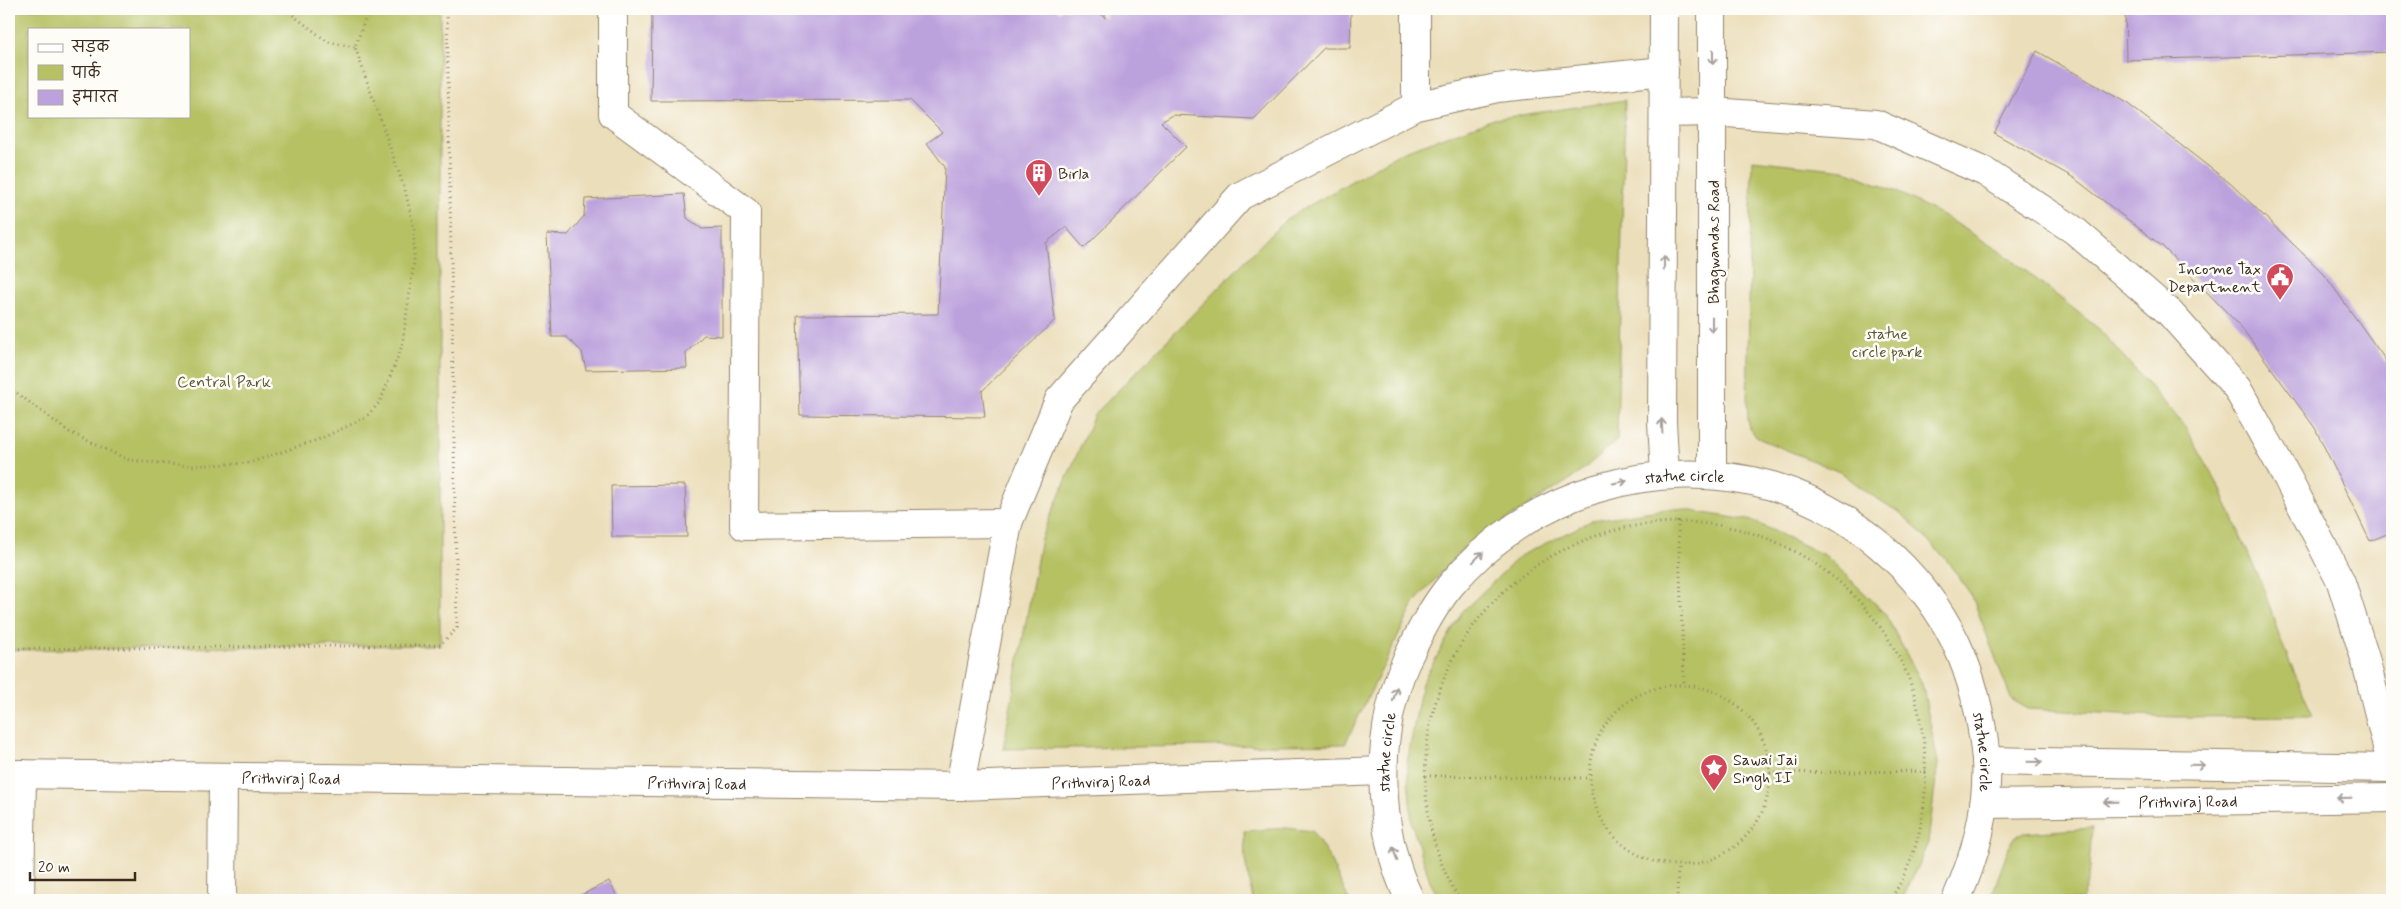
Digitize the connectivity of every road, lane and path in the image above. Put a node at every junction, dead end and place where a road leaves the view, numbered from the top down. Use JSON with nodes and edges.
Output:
{"nodes":[{"id":1,"x":285,"y":9,"type":"edge"},
{"id":2,"x":369,"y":9,"type":"edge"},
{"id":3,"x":447,"y":9,"type":"edge"},
{"id":4,"x":613,"y":9,"type":"edge"},
{"id":5,"x":1416,"y":9,"type":"edge"},
{"id":6,"x":1664,"y":9,"type":"edge"},
{"id":7,"x":1712,"y":9,"type":"edge"},
{"id":8,"x":355,"y":47,"type":"junction"},
{"id":9,"x":1664,"y":71,"type":"junction"},
{"id":10,"x":1416,"y":106,"type":"junction"},
{"id":11,"x":1713,"y":112,"type":"junction"},
{"id":12,"x":1665,"y":113,"type":"junction"},
{"id":13,"x":9,"y":387,"type":"edge"},
{"id":14,"x":1666,"y":474,"type":"junction"},
{"id":15,"x":1712,"y":475,"type":"junction"},
{"id":16,"x":1678,"y":521,"type":"junction"},
{"id":17,"x":1008,"y":523,"type":"junction"},
{"id":18,"x":9,"y":649,"type":"edge"},
{"id":19,"x":1684,"y":683,"type":"junction"},
{"id":20,"x":1986,"y":761,"type":"junction"},
{"id":21,"x":2392,"y":767,"type":"edge"},
{"id":22,"x":1383,"y":771,"type":"junction"},
{"id":23,"x":1927,"y":771,"type":"junction"},
{"id":24,"x":1770,"y":773,"type":"junction"},
{"id":25,"x":15,"y":774,"type":"edge"},
{"id":26,"x":1425,"y":776,"type":"junction"},
{"id":27,"x":223,"y":777,"type":"junction"},
{"id":28,"x":1589,"y":778,"type":"junction"},
{"id":29,"x":960,"y":786,"type":"junction"},
{"id":30,"x":2392,"y":798,"type":"edge"},
{"id":31,"x":1984,"y":804,"type":"junction"},
{"id":32,"x":1678,"y":866,"type":"junction"},
{"id":33,"x":20,"y":900,"type":"edge"},
{"id":34,"x":222,"y":900,"type":"edge"},
{"id":35,"x":1410,"y":900,"type":"edge"},
{"id":36,"x":1460,"y":900,"type":"edge"},
{"id":37,"x":1677,"y":900,"type":"edge"},
{"id":38,"x":1890,"y":900,"type":"edge"},
{"id":39,"x":1956,"y":900,"type":"edge"}],
"edges":[{"from":1,"to":8,"type":"path"},
{"from":2,"to":8,"type":"path"},
{"from":3,"to":18,"type":"path"},
{"from":4,"to":17,"type":"street"},
{"from":5,"to":10,"type":"street"},
{"from":6,"to":9,"type":"street"},
{"from":7,"to":11,"type":"street","name":"Bhagwandas Road","one_way":true},
{"from":8,"to":13,"type":"path"},
{"from":9,"to":10,"type":"street"},
{"from":9,"to":12,"type":"street"},
{"from":10,"to":17,"type":"street"},
{"from":11,"to":12,"type":"street"},
{"from":11,"to":15,"type":"street","name":"Bhagwandas Road","one_way":true},
{"from":11,"to":21,"type":"street"},
{"from":14,"to":12,"type":"street","one_way":true},
{"from":14,"to":15,"type":"street","name":"statue circle"},
{"from":22,"to":14,"type":"street","name":"statue circle","one_way":true},
{"from":15,"to":20,"type":"street","name":"statue circle"},
{"from":16,"to":19,"type":"path"},
{"from":16,"to":23,"type":"path"},
{"from":16,"to":26,"type":"path"},
{"from":17,"to":29,"type":"street"},
{"from":19,"to":24,"type":"path"},
{"from":19,"to":28,"type":"path"},
{"from":20,"to":21,"type":"street","one_way":true},
{"from":20,"to":31,"type":"street","name":"statue circle"},
{"from":22,"to":29,"type":"street","name":"Prithviraj Road"},
{"from":35,"to":22,"type":"street","name":"statue circle","one_way":true},
{"from":23,"to":24,"type":"path"},
{"from":23,"to":38,"type":"path"},
{"from":24,"to":32,"type":"path"},
{"from":25,"to":27,"type":"street","name":"Prithviraj Road"},
{"from":25,"to":33,"type":"street"},
{"from":26,"to":28,"type":"path"},
{"from":26,"to":36,"type":"path"},
{"from":27,"to":29,"type":"street","name":"Prithviraj Road"},
{"from":27,"to":34,"type":"street"},
{"from":28,"to":32,"type":"path"},
{"from":30,"to":31,"type":"street","name":"Prithviraj Road","one_way":true},
{"from":31,"to":39,"type":"street","name":"statue circle"},
{"from":32,"to":37,"type":"path"}]}
